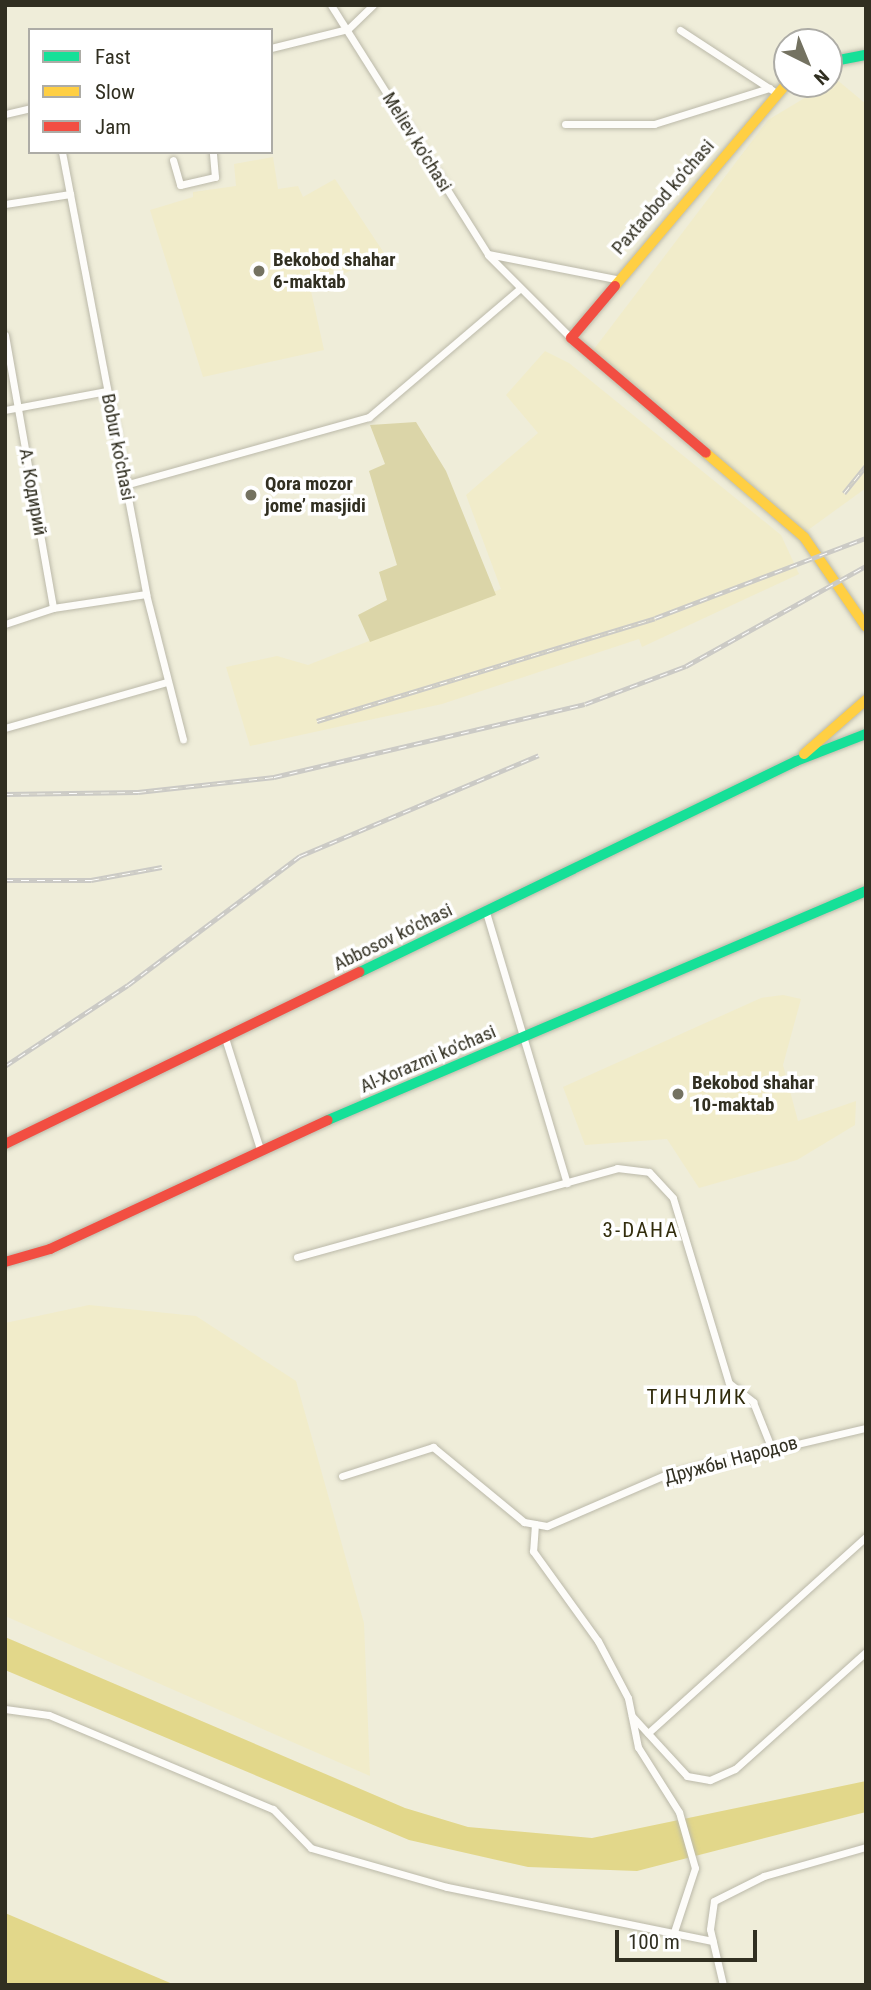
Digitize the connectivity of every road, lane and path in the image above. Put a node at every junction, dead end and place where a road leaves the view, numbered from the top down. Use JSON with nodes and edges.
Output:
{"nodes":[{"id":1,"x":331,"y":5,"type":"edge"},
{"id":2,"x":373,"y":5,"type":"edge"},
{"id":3,"x":348,"y":29,"type":"junction"},
{"id":4,"x":680,"y":30,"type":"dead end"},
{"id":5,"x":273,"y":48,"type":"edge"},
{"id":6,"x":866,"y":55,"type":"edge"},
{"id":7,"x":843,"y":59,"type":"edge"},
{"id":8,"x":772,"y":90,"type":"junction"},
{"id":9,"x":28,"y":108,"type":"edge"},
{"id":10,"x":5,"y":114,"type":"edge"},
{"id":11,"x":565,"y":124,"type":"dead end"},
{"id":12,"x":62,"y":154,"type":"edge"},
{"id":13,"x":213,"y":154,"type":"edge"},
{"id":14,"x":173,"y":160,"type":"dead end"},
{"id":15,"x":70,"y":194,"type":"junction"},
{"id":16,"x":5,"y":204,"type":"edge"},
{"id":17,"x":488,"y":254,"type":"junction"},
{"id":18,"x":615,"y":279,"type":"junction"},
{"id":19,"x":518,"y":290,"type":"junction"},
{"id":20,"x":5,"y":335,"type":"edge"},
{"id":21,"x":571,"y":338,"type":"junction"},
{"id":22,"x":107,"y":391,"type":"junction"},
{"id":23,"x":17,"y":404,"type":"junction"},
{"id":24,"x":5,"y":410,"type":"edge"},
{"id":25,"x":125,"y":485,"type":"junction"},
{"id":26,"x":146,"y":594,"type":"junction"},
{"id":27,"x":53,"y":608,"type":"junction"},
{"id":28,"x":5,"y":624,"type":"edge"},
{"id":29,"x":866,"y":627,"type":"edge"},
{"id":30,"x":166,"y":682,"type":"junction"},
{"id":31,"x":866,"y":700,"type":"edge"},
{"id":32,"x":5,"y":728,"type":"edge"},
{"id":33,"x":866,"y":734,"type":"edge"},
{"id":34,"x":183,"y":739,"type":"dead end"},
{"id":35,"x":796,"y":761,"type":"junction"},
{"id":36,"x":866,"y":891,"type":"edge"},
{"id":37,"x":486,"y":912,"type":"junction"},
{"id":38,"x":526,"y":1036,"type":"junction"},
{"id":39,"x":225,"y":1038,"type":"junction"},
{"id":40,"x":5,"y":1144,"type":"edge"},
{"id":41,"x":261,"y":1149,"type":"junction"},
{"id":42,"x":567,"y":1183,"type":"junction"},
{"id":43,"x":297,"y":1257,"type":"dead end"},
{"id":44,"x":5,"y":1262,"type":"edge"},
{"id":45,"x":866,"y":1429,"type":"edge"},
{"id":46,"x":771,"y":1447,"type":"junction"},
{"id":47,"x":342,"y":1476,"type":"dead end"},
{"id":48,"x":536,"y":1524,"type":"junction"},
{"id":49,"x":866,"y":1537,"type":"edge"},
{"id":50,"x":866,"y":1652,"type":"edge"},
{"id":51,"x":5,"y":1709,"type":"edge"},
{"id":52,"x":632,"y":1716,"type":"junction"},
{"id":53,"x":648,"y":1733,"type":"junction"},
{"id":54,"x":866,"y":1847,"type":"edge"},
{"id":55,"x":674,"y":1932,"type":"junction"},
{"id":56,"x":713,"y":1941,"type":"junction"},
{"id":57,"x":723,"y":1985,"type":"edge"}],
"edges":[{"from":1,"to":3,"type":"street","name":"Meliev ko'chasi"},
{"from":2,"to":3,"type":"street"},
{"from":3,"to":5,"type":"street"},
{"from":3,"to":17,"type":"street","name":"Meliev ko'chasi"},
{"from":4,"to":8,"type":"street"},
{"from":6,"to":7,"type":"street"},
{"from":8,"to":11,"type":"street"},
{"from":8,"to":18,"type":"street","name":"Paxtaobod ko‘chasi"},
{"from":9,"to":10,"type":"street"},
{"from":12,"to":15,"type":"street","name":"Bobur ko'chasi"},
{"from":13,"to":14,"type":"street"},
{"from":15,"to":16,"type":"street"},
{"from":15,"to":22,"type":"street","name":"Bobur ko'chasi"},
{"from":17,"to":18,"type":"street"},
{"from":17,"to":19,"type":"street","name":"Meliev ko'chasi"},
{"from":18,"to":21,"type":"street","name":"Paxtaobod ko‘chasi"},
{"from":19,"to":21,"type":"street","name":"Meliev ko'chasi"},
{"from":19,"to":25,"type":"street"},
{"from":20,"to":23,"type":"street","name":"А. Кодирий"},
{"from":21,"to":29,"type":"street"},
{"from":22,"to":23,"type":"street"},
{"from":22,"to":25,"type":"street","name":"Bobur ko'chasi"},
{"from":23,"to":24,"type":"street"},
{"from":23,"to":27,"type":"street","name":"А. Кодирий"},
{"from":25,"to":26,"type":"street","name":"Bobur ko'chasi"},
{"from":26,"to":27,"type":"street"},
{"from":26,"to":30,"type":"street","name":"Bobur ko'chasi"},
{"from":27,"to":28,"type":"street"},
{"from":30,"to":32,"type":"street"},
{"from":30,"to":34,"type":"street","name":"Bobur ko'chasi"},
{"from":31,"to":35,"type":"street","name":"Abbosov ko'chasi"},
{"from":33,"to":35,"type":"street","name":"Abbosov ko'chasi"},
{"from":35,"to":37,"type":"street","name":"Abbosov ko'chasi"},
{"from":36,"to":38,"type":"street","name":"Al-Xorazmi ko'chasi"},
{"from":37,"to":38,"type":"street"},
{"from":37,"to":39,"type":"street","name":"Abbosov ko'chasi"},
{"from":38,"to":41,"type":"street","name":"Al-Xorazmi ko'chasi"},
{"from":38,"to":42,"type":"street"},
{"from":39,"to":40,"type":"street","name":"Abbosov ko'chasi"},
{"from":39,"to":41,"type":"street"},
{"from":41,"to":44,"type":"street","name":"Al-Xorazmi ko'chasi"},
{"from":42,"to":43,"type":"street"},
{"from":42,"to":46,"type":"street"},
{"from":45,"to":46,"type":"street","name":"Дружбы Народов"},
{"from":46,"to":48,"type":"street","name":"Дружбы Народов"},
{"from":47,"to":48,"type":"street"},
{"from":48,"to":52,"type":"street"},
{"from":49,"to":53,"type":"street"},
{"from":50,"to":53,"type":"street"},
{"from":51,"to":55,"type":"street"},
{"from":52,"to":53,"type":"street"},
{"from":52,"to":55,"type":"street"},
{"from":54,"to":56,"type":"street"},
{"from":55,"to":56,"type":"street"},
{"from":56,"to":57,"type":"street"}]}
